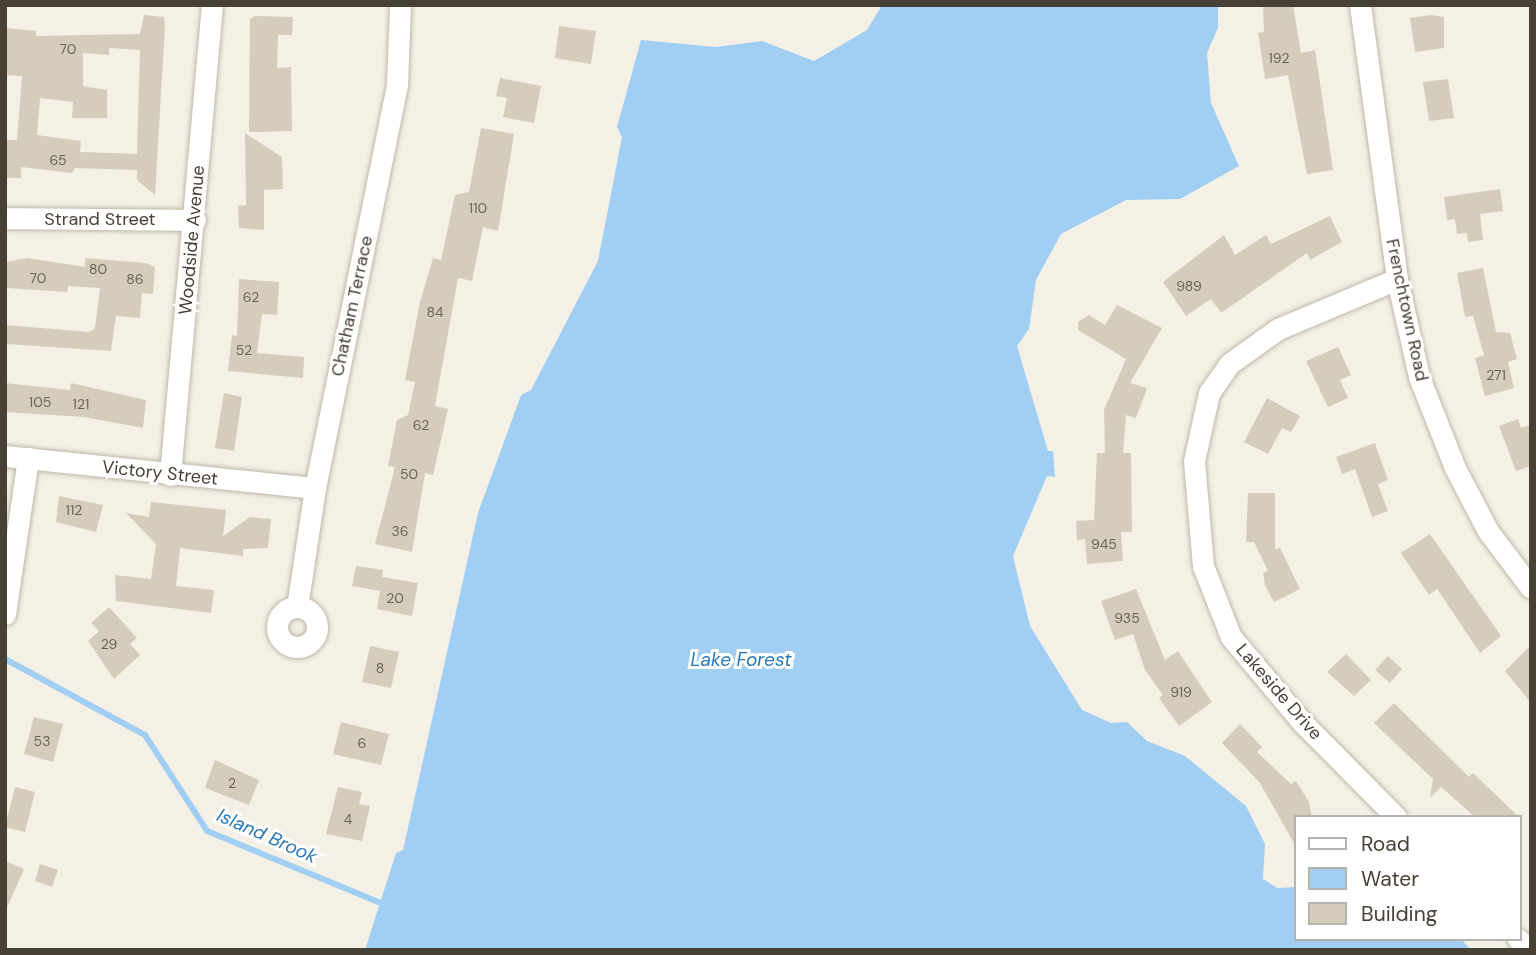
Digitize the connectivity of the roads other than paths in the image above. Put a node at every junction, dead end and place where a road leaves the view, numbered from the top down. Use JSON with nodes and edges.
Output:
{"nodes":[{"id":1,"x":212,"y":5,"type":"edge"},
{"id":2,"x":400,"y":5,"type":"edge"},
{"id":3,"x":1360,"y":5,"type":"edge"},
{"id":4,"x":5,"y":218,"type":"edge"},
{"id":5,"x":195,"y":219,"type":"junction"},
{"id":6,"x":1397,"y":279,"type":"junction"},
{"id":7,"x":5,"y":456,"type":"edge"},
{"id":8,"x":28,"y":458,"type":"junction"},
{"id":9,"x":170,"y":475,"type":"junction"},
{"id":10,"x":314,"y":488,"type":"junction"},
{"id":11,"x":1531,"y":588,"type":"edge"},
{"id":12,"x":7,"y":602,"type":"edge"},
{"id":13,"x":297,"y":607,"type":"dead end"},
{"id":14,"x":1394,"y":815,"type":"edge"}],
"edges":[{"from":1,"to":5,"type":"street","name":"Woodside Avenue"},
{"from":2,"to":10,"type":"street","name":"Chatham Terrace"},
{"from":3,"to":6,"type":"street","name":"Frenchtown Road"},
{"from":4,"to":5,"type":"street","name":"Strand Street"},
{"from":5,"to":9,"type":"street","name":"Woodside Avenue"},
{"from":6,"to":11,"type":"street","name":"Frenchtown Road"},
{"from":6,"to":14,"type":"street","name":"Lakeside Drive"},
{"from":7,"to":8,"type":"street","name":"Victory Street"},
{"from":8,"to":9,"type":"street","name":"Victory Street"},
{"from":8,"to":12,"type":"street"},
{"from":9,"to":10,"type":"street","name":"Victory Street"},
{"from":10,"to":13,"type":"street","name":"Chatham Terrace"}]}
